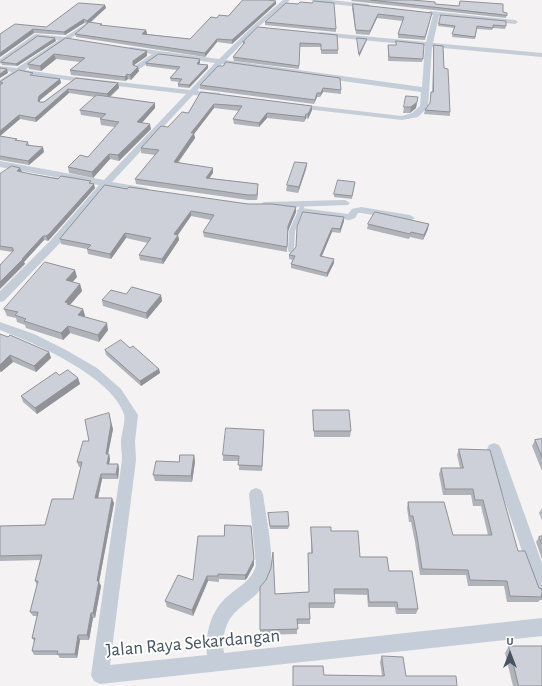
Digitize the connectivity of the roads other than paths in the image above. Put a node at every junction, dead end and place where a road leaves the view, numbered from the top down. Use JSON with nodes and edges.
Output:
{"nodes":[{"id":1,"x":287,"y":0,"type":"edge"},
{"id":2,"x":314,"y":0,"type":"edge"},
{"id":3,"x":378,"y":8,"type":"edge"},
{"id":4,"x":422,"y":12,"type":"edge"},
{"id":5,"x":436,"y":14,"type":"junction"},
{"id":6,"x":515,"y":22,"type":"dead end"},
{"id":7,"x":85,"y":26,"type":"edge"},
{"id":8,"x":314,"y":33,"type":"edge"},
{"id":9,"x":66,"y":39,"type":"junction"},
{"id":10,"x":81,"y":41,"type":"edge"},
{"id":11,"x":429,"y":44,"type":"junction"},
{"id":12,"x":125,"y":48,"type":"edge"},
{"id":13,"x":158,"y":53,"type":"junction"},
{"id":14,"x":542,"y":55,"type":"edge"},
{"id":15,"x":221,"y":61,"type":"junction"},
{"id":16,"x":0,"y":62,"type":"edge"},
{"id":17,"x":0,"y":68,"type":"edge"},
{"id":18,"x":138,"y":68,"type":"edge"},
{"id":19,"x":19,"y":70,"type":"junction"},
{"id":20,"x":0,"y":83,"type":"edge"},
{"id":21,"x":426,"y":90,"type":"junction"},
{"id":22,"x":192,"y":92,"type":"junction"},
{"id":23,"x":224,"y":96,"type":"edge"},
{"id":24,"x":286,"y":105,"type":"edge"},
{"id":25,"x":0,"y":164,"type":"edge"},
{"id":26,"x":11,"y":166,"type":"junction"},
{"id":27,"x":0,"y":175,"type":"edge"},
{"id":28,"x":105,"y":184,"type":"junction"},
{"id":29,"x":157,"y":192,"type":"edge"},
{"id":30,"x":346,"y":204,"type":"dead end"},
{"id":31,"x":256,"y":205,"type":"edge"},
{"id":32,"x":302,"y":208,"type":"junction"},
{"id":33,"x":410,"y":218,"type":"edge"},
{"id":34,"x":291,"y":250,"type":"edge"},
{"id":35,"x":0,"y":298,"type":"edge"},
{"id":36,"x":0,"y":326,"type":"edge"},
{"id":37,"x":494,"y":449,"type":"dead end"},
{"id":38,"x":256,"y":494,"type":"dead end"},
{"id":39,"x":542,"y":586,"type":"edge"},
{"id":40,"x":542,"y":627,"type":"edge"},
{"id":41,"x":216,"y":662,"type":"junction"},
{"id":42,"x":99,"y":680,"type":"edge"}],
"edges":[{"from":1,"to":15,"type":"street"},
{"from":2,"to":3,"type":"street"},
{"from":4,"to":5,"type":"street"},
{"from":5,"to":6,"type":"street"},
{"from":5,"to":11,"type":"street"},
{"from":7,"to":9,"type":"street"},
{"from":8,"to":11,"type":"street"},
{"from":9,"to":10,"type":"street"},
{"from":9,"to":16,"type":"street"},
{"from":9,"to":19,"type":"street"},
{"from":11,"to":14,"type":"street"},
{"from":11,"to":21,"type":"street"},
{"from":12,"to":13,"type":"street"},
{"from":13,"to":15,"type":"street"},
{"from":13,"to":18,"type":"street"},
{"from":15,"to":21,"type":"street"},
{"from":15,"to":22,"type":"street"},
{"from":17,"to":19,"type":"street"},
{"from":19,"to":20,"type":"street"},
{"from":19,"to":22,"type":"street"},
{"from":21,"to":24,"type":"street"},
{"from":22,"to":23,"type":"street"},
{"from":22,"to":28,"type":"street"},
{"from":25,"to":26,"type":"street"},
{"from":26,"to":27,"type":"street"},
{"from":26,"to":28,"type":"street"},
{"from":28,"to":29,"type":"street"},
{"from":28,"to":35,"type":"street"},
{"from":30,"to":32,"type":"street"},
{"from":31,"to":32,"type":"street"},
{"from":32,"to":33,"type":"street"},
{"from":32,"to":34,"type":"lane"},
{"from":36,"to":42,"type":"street","name":"Jalan Raya Sekardangan"},
{"from":37,"to":39,"type":"street"},
{"from":38,"to":41,"type":"street"},
{"from":40,"to":41,"type":"street","name":"Jalan Raya Sekardangan"},
{"from":41,"to":42,"type":"street","name":"Jalan Raya Sekardangan"}]}
